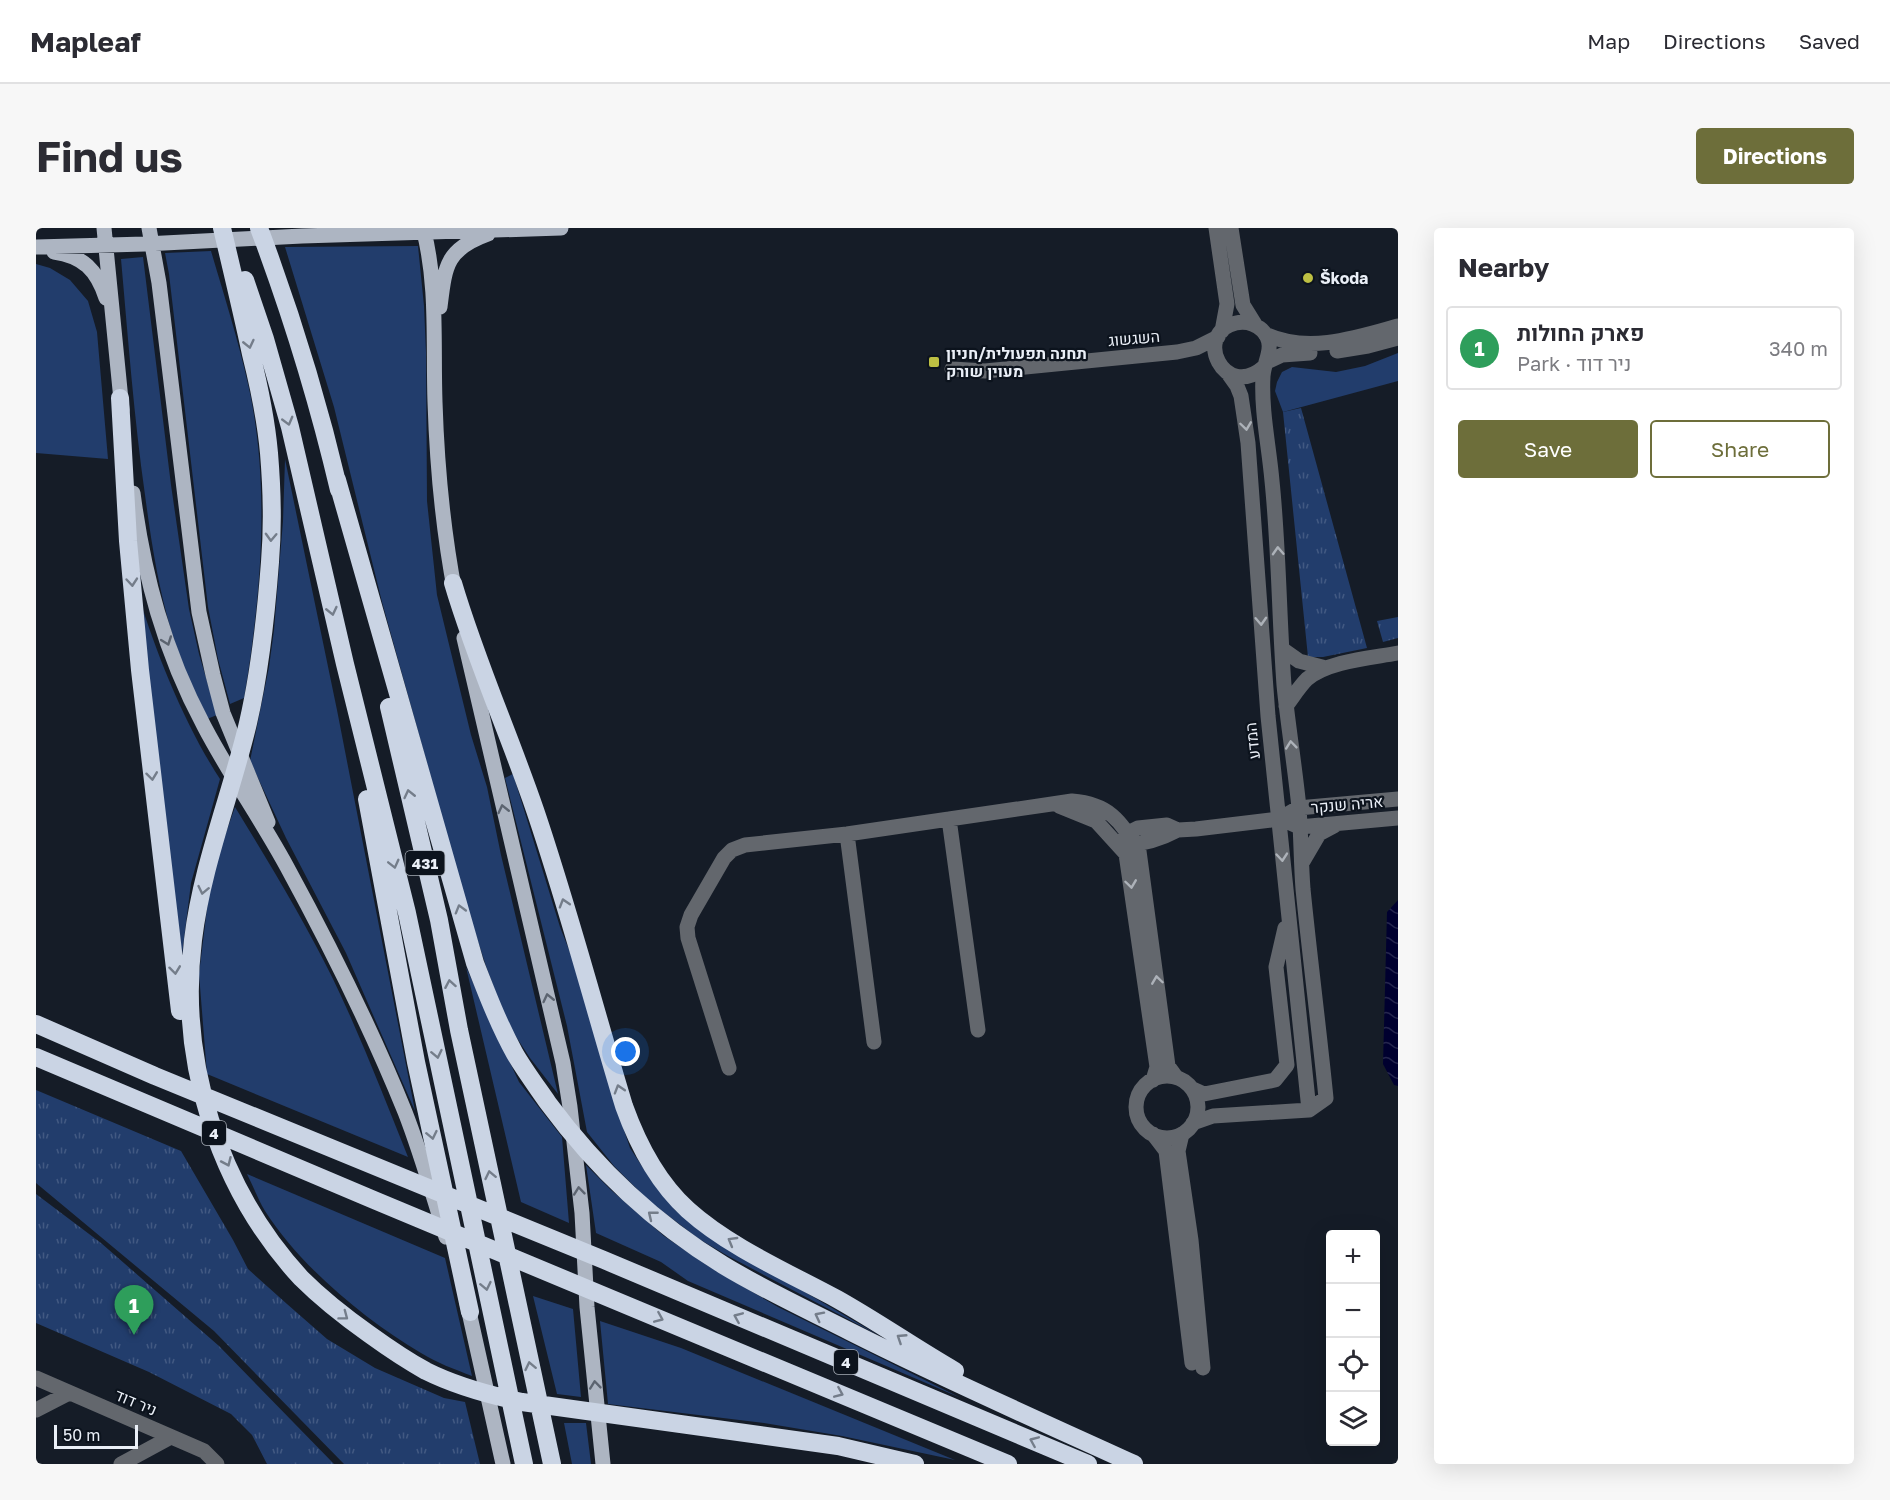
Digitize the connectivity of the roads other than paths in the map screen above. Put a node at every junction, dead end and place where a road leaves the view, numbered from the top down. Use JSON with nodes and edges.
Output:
{"nodes":[{"id":1,"x":104,"y":228,"type":"edge"},
{"id":2,"x":149,"y":228,"type":"edge"},
{"id":3,"x":224,"y":228,"type":"edge"},
{"id":4,"x":259,"y":228,"type":"edge"},
{"id":5,"x":561,"y":228,"type":"edge"},
{"id":6,"x":1216,"y":228,"type":"edge"},
{"id":7,"x":1231,"y":228,"type":"edge"},
{"id":8,"x":501,"y":230,"type":"junction"},
{"id":9,"x":424,"y":231,"type":"edge"},
{"id":10,"x":106,"y":245,"type":"junction"},
{"id":11,"x":36,"y":248,"type":"edge"},
{"id":12,"x":235,"y":266,"type":"junction"},
{"id":13,"x":112,"y":318,"type":"junction"},
{"id":14,"x":1398,"y":326,"type":"edge"},
{"id":15,"x":1261,"y":330,"type":"junction"},
{"id":16,"x":1220,"y":334,"type":"junction"},
{"id":17,"x":1398,"y":338,"type":"edge"},
{"id":18,"x":1177,"y":352,"type":"junction"},
{"id":19,"x":434,"y":364,"type":"junction"},
{"id":20,"x":1265,"y":365,"type":"junction"},
{"id":21,"x":1222,"y":367,"type":"junction"},
{"id":22,"x":952,"y":369,"type":"dead end"},
{"id":23,"x":120,"y":398,"type":"junction"},
{"id":24,"x":337,"y":480,"type":"junction"},
{"id":25,"x":453,"y":584,"type":"junction"},
{"id":26,"x":1282,"y":649,"type":"junction"},
{"id":27,"x":1398,"y":652,"type":"edge"},
{"id":28,"x":345,"y":664,"type":"junction"},
{"id":29,"x":1326,"y":668,"type":"junction"},
{"id":30,"x":1286,"y":706,"type":"junction"},
{"id":31,"x":1295,"y":785,"type":"junction"},
{"id":32,"x":1398,"y":799,"type":"edge"},
{"id":33,"x":1335,"y":805,"type":"junction"},
{"id":34,"x":1299,"y":808,"type":"junction"},
{"id":35,"x":1398,"y":818,"type":"edge"},
{"id":36,"x":949,"y":819,"type":"junction"},
{"id":37,"x":1279,"y":819,"type":"junction"},
{"id":38,"x":1342,"y":823,"type":"junction"},
{"id":39,"x":1299,"y":827,"type":"junction"},
{"id":40,"x":847,"y":834,"type":"junction"},
{"id":41,"x":1127,"y":841,"type":"junction"},
{"id":42,"x":1302,"y":863,"type":"junction"},
{"id":43,"x":286,"y":865,"type":"junction"},
{"id":44,"x":1288,"y":916,"type":"junction"},
{"id":45,"x":36,"y":1024,"type":"edge"},
{"id":46,"x":978,"y":1030,"type":"dead end"},
{"id":47,"x":874,"y":1042,"type":"dead end"},
{"id":48,"x":36,"y":1058,"type":"edge"},
{"id":49,"x":729,"y":1068,"type":"dead end"},
{"id":50,"x":1176,"y":1077,"type":"junction"},
{"id":51,"x":1153,"y":1080,"type":"junction"},
{"id":52,"x":1193,"y":1089,"type":"junction"},
{"id":53,"x":202,"y":1097,"type":"junction"},
{"id":54,"x":1309,"y":1110,"type":"junction"},
{"id":55,"x":1193,"y":1123,"type":"junction"},
{"id":56,"x":1153,"y":1134,"type":"junction"},
{"id":57,"x":1182,"y":1134,"type":"junction"},
{"id":58,"x":471,"y":1312,"type":"junction"},
{"id":59,"x":36,"y":1378,"type":"edge"},
{"id":60,"x":69,"y":1392,"type":"junction"},
{"id":61,"x":36,"y":1410,"type":"edge"},
{"id":62,"x":171,"y":1437,"type":"junction"},
{"id":63,"x":1099,"y":1448,"type":"junction"},
{"id":64,"x":121,"y":1464,"type":"edge"},
{"id":65,"x":217,"y":1464,"type":"edge"},
{"id":66,"x":503,"y":1464,"type":"edge"},
{"id":67,"x":524,"y":1464,"type":"edge"},
{"id":68,"x":552,"y":1464,"type":"edge"},
{"id":69,"x":603,"y":1464,"type":"edge"},
{"id":70,"x":915,"y":1464,"type":"edge"},
{"id":71,"x":1008,"y":1464,"type":"edge"},
{"id":72,"x":1088,"y":1464,"type":"edge"},
{"id":73,"x":1134,"y":1464,"type":"edge"}],
"edges":[{"from":1,"to":10,"type":"main road"},
{"from":2,"to":43,"type":"main road"},
{"from":3,"to":12,"type":"highway","number":"431"},
{"from":4,"to":24,"type":"highway","number":"431"},
{"from":5,"to":8,"type":"main road"},
{"from":6,"to":16,"type":"street"},
{"from":7,"to":15,"type":"street"},
{"from":8,"to":9,"type":"main road"},
{"from":8,"to":19,"type":"main road"},
{"from":9,"to":10,"type":"main road"},
{"from":9,"to":19,"type":"main road"},
{"from":10,"to":11,"type":"main road"},
{"from":10,"to":13,"type":"main road"},
{"from":11,"to":13,"type":"main road"},
{"from":12,"to":28,"type":"highway","number":"431","one_way":true},
{"from":12,"to":53,"type":"highway","one_way":true},
{"from":13,"to":23,"type":"main road"},
{"from":14,"to":15,"type":"street"},
{"from":15,"to":16,"type":"street"},
{"from":15,"to":20,"type":"street"},
{"from":16,"to":18,"type":"street","name":"השגשוג"},
{"from":16,"to":21,"type":"street"},
{"from":17,"to":20,"type":"street"},
{"from":18,"to":21,"type":"street","name":"השגשוג"},
{"from":18,"to":22,"type":"street","name":"השגשוג"},
{"from":19,"to":25,"type":"main road"},
{"from":20,"to":21,"type":"street"},
{"from":26,"to":20,"type":"street","one_way":true},
{"from":21,"to":37,"type":"street","name":"המדע","one_way":true},
{"from":23,"to":43,"type":"main road","one_way":true},
{"from":23,"to":53,"type":"highway","one_way":true},
{"from":63,"to":24,"type":"highway","one_way":true},
{"from":68,"to":24,"type":"highway","number":"431","one_way":true},
{"from":63,"to":25,"type":"highway","one_way":true},
{"from":69,"to":25,"type":"main road","one_way":true},
{"from":26,"to":29,"type":"street"},
{"from":26,"to":30,"type":"street"},
{"from":27,"to":29,"type":"street"},
{"from":28,"to":58,"type":"highway","one_way":true},
{"from":28,"to":67,"type":"highway","number":"431","one_way":true},
{"from":29,"to":30,"type":"street"},
{"from":31,"to":30,"type":"street","one_way":true},
{"from":31,"to":33,"type":"street"},
{"from":31,"to":34,"type":"street"},
{"from":32,"to":33,"type":"street","name":"אריה שנקר"},
{"from":33,"to":34,"type":"street","name":"אריה שנקר"},
{"from":34,"to":37,"type":"street","name":"אריה שנקר"},
{"from":34,"to":39,"type":"street"},
{"from":35,"to":38,"type":"street","name":"אריה שנקר"},
{"from":36,"to":40,"type":"street"},
{"from":36,"to":41,"type":"street"},
{"from":36,"to":46,"type":"street"},
{"from":37,"to":39,"type":"street","name":"אריה שנקר"},
{"from":37,"to":41,"type":"street"},
{"from":37,"to":44,"type":"street","name":"המדע","one_way":true},
{"from":38,"to":39,"type":"street","name":"אריה שנקר"},
{"from":38,"to":42,"type":"street"},
{"from":39,"to":42,"type":"street"},
{"from":40,"to":47,"type":"street"},
{"from":40,"to":49,"type":"street"},
{"from":50,"to":41,"type":"street","one_way":true},
{"from":41,"to":51,"type":"street","one_way":true},
{"from":42,"to":54,"type":"street"},
{"from":43,"to":58,"type":"main road"},
{"from":44,"to":52,"type":"street"},
{"from":44,"to":54,"type":"street","name":"המדע"},
{"from":72,"to":45,"type":"highway","number":"4","one_way":true},
{"from":48,"to":71,"type":"highway","number":"4","one_way":true},
{"from":50,"to":51,"type":"street"},
{"from":50,"to":52,"type":"street"},
{"from":51,"to":56,"type":"street"},
{"from":52,"to":55,"type":"street"},
{"from":53,"to":70,"type":"highway","one_way":true},
{"from":54,"to":55,"type":"street"},
{"from":55,"to":57,"type":"street"},
{"from":56,"to":57,"type":"street"},
{"from":56,"to":57,"type":"street"},
{"from":58,"to":66,"type":"main road"},
{"from":59,"to":60,"type":"street","name":"ניר דוד"},
{"from":60,"to":61,"type":"street"},
{"from":60,"to":62,"type":"street","name":"ניר דוד"},
{"from":62,"to":64,"type":"street"},
{"from":62,"to":65,"type":"street","name":"ניר דוד"},
{"from":63,"to":73,"type":"highway"}]}
